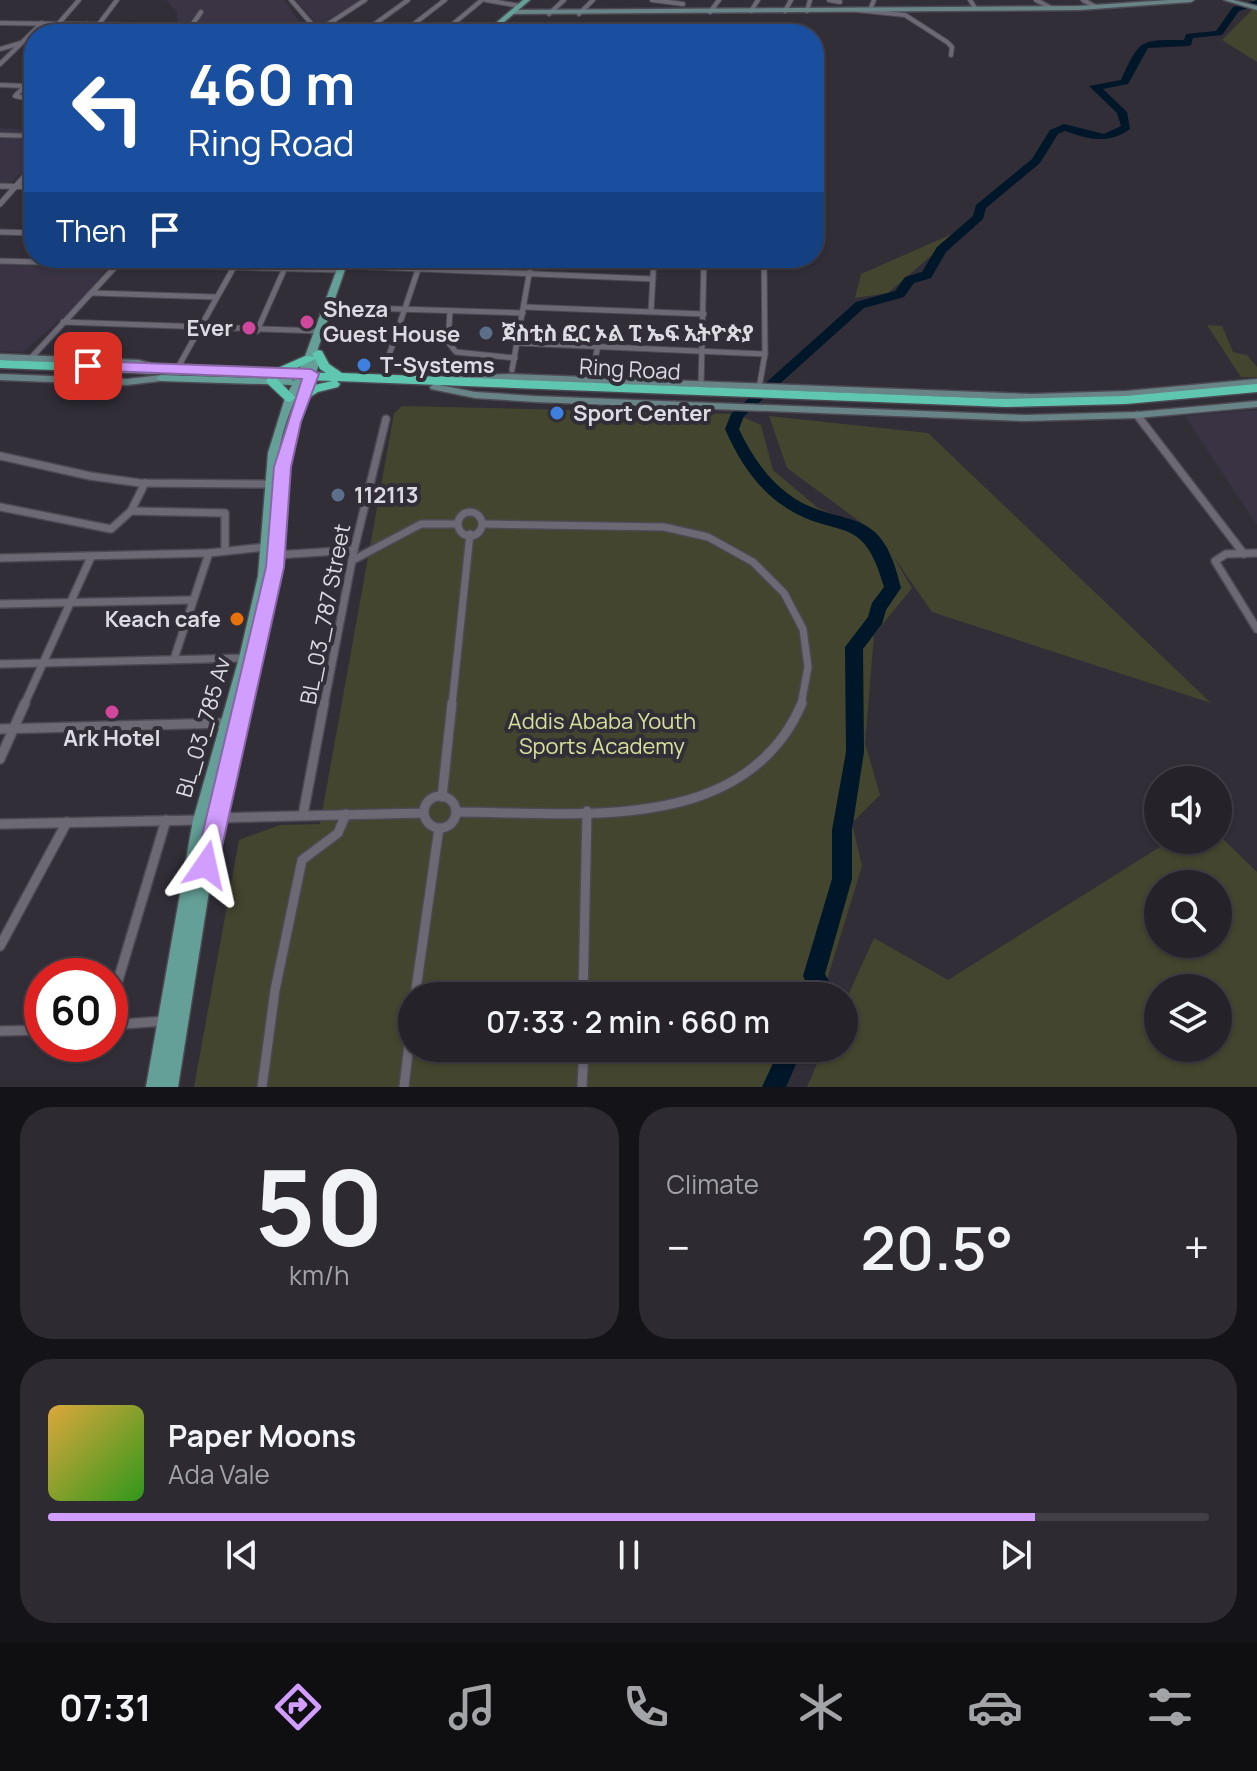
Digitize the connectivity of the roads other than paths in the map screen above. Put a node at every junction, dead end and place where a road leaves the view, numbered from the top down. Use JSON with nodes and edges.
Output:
{"nodes":[{"id":1,"x":79,"y":0,"type":"edge"},
{"id":2,"x":117,"y":0,"type":"edge"},
{"id":3,"x":288,"y":0,"type":"edge"},
{"id":4,"x":365,"y":0,"type":"edge"},
{"id":5,"x":408,"y":0,"type":"edge"},
{"id":6,"x":445,"y":0,"type":"edge"},
{"id":7,"x":484,"y":0,"type":"edge"},
{"id":8,"x":527,"y":0,"type":"edge"},
{"id":9,"x":564,"y":0,"type":"edge"},
{"id":10,"x":593,"y":0,"type":"edge"},
{"id":11,"x":652,"y":0,"type":"edge"},
{"id":12,"x":719,"y":0,"type":"edge"},
{"id":13,"x":758,"y":0,"type":"edge"},
{"id":14,"x":791,"y":0,"type":"edge"},
{"id":15,"x":810,"y":0,"type":"edge"},
{"id":16,"x":829,"y":0,"type":"edge"},
{"id":17,"x":874,"y":0,"type":"edge"},
{"id":18,"x":970,"y":0,"type":"edge"},
{"id":19,"x":1036,"y":0,"type":"edge"},
{"id":20,"x":1083,"y":0,"type":"edge"},
{"id":21,"x":1191,"y":0,"type":"edge"},
{"id":22,"x":1229,"y":0,"type":"edge"},
{"id":23,"x":841,"y":1,"type":"edge"},
{"id":24,"x":685,"y":2,"type":"edge"},
{"id":25,"x":520,"y":6,"type":"junction"},
{"id":26,"x":1252,"y":6,"type":"edge"},
{"id":27,"x":1096,"y":7,"type":"junction"},
{"id":28,"x":975,"y":8,"type":"junction"},
{"id":29,"x":1051,"y":8,"type":"junction"},
{"id":30,"x":838,"y":10,"type":"junction"},
{"id":31,"x":856,"y":10,"type":"junction"},
{"id":32,"x":870,"y":10,"type":"junction"},
{"id":33,"x":751,"y":11,"type":"junction"},
{"id":34,"x":785,"y":11,"type":"junction"},
{"id":35,"x":807,"y":11,"type":"junction"},
{"id":36,"x":201,"y":12,"type":"dead end"},
{"id":37,"x":512,"y":12,"type":"junction"},
{"id":38,"x":676,"y":12,"type":"junction"},
{"id":39,"x":710,"y":12,"type":"junction"},
{"id":40,"x":549,"y":14,"type":"junction"},
{"id":41,"x":579,"y":14,"type":"junction"},
{"id":42,"x":0,"y":23,"type":"edge"},
{"id":43,"x":42,"y":23,"type":"joint"},
{"id":44,"x":59,"y":23,"type":"junction"},
{"id":45,"x":87,"y":24,"type":"joint"},
{"id":46,"x":99,"y":24,"type":"joint"},
{"id":47,"x":193,"y":24,"type":"edge"},
{"id":48,"x":305,"y":24,"type":"edge"},
{"id":49,"x":310,"y":24,"type":"edge"},
{"id":50,"x":327,"y":24,"type":"edge"},
{"id":51,"x":375,"y":24,"type":"edge"},
{"id":52,"x":414,"y":24,"type":"edge"},
{"id":53,"x":454,"y":24,"type":"edge"},
{"id":54,"x":498,"y":24,"type":"edge"},
{"id":55,"x":23,"y":43,"type":"joint"},
{"id":56,"x":0,"y":49,"type":"edge"},
{"id":57,"x":951,"y":55,"type":"dead end"},
{"id":58,"x":0,"y":64,"type":"edge"},
{"id":59,"x":0,"y":85,"type":"edge"},
{"id":60,"x":24,"y":86,"type":"edge"},
{"id":61,"x":24,"y":87,"type":"edge"},
{"id":62,"x":24,"y":99,"type":"edge"},
{"id":63,"x":0,"y":135,"type":"edge"},
{"id":64,"x":24,"y":136,"type":"edge"},
{"id":65,"x":24,"y":177,"type":"edge"},
{"id":66,"x":0,"y":186,"type":"edge"},
{"id":67,"x":15,"y":186,"type":"junction"},
{"id":68,"x":24,"y":186,"type":"edge"},
{"id":69,"x":0,"y":204,"type":"edge"},
{"id":70,"x":0,"y":232,"type":"edge"},
{"id":71,"x":24,"y":233,"type":"edge"},
{"id":72,"x":24,"y":260,"type":"edge"},
{"id":73,"x":0,"y":261,"type":"edge"},
{"id":74,"x":114,"y":268,"type":"edge"},
{"id":75,"x":232,"y":268,"type":"joint"},
{"id":76,"x":302,"y":268,"type":"edge"},
{"id":77,"x":345,"y":268,"type":"edge"},
{"id":78,"x":346,"y":268,"type":"edge"},
{"id":79,"x":419,"y":268,"type":"joint"},
{"id":80,"x":530,"y":268,"type":"edge"},
{"id":81,"x":654,"y":268,"type":"edge"},
{"id":82,"x":704,"y":268,"type":"edge"},
{"id":83,"x":764,"y":268,"type":"edge"},
{"id":84,"x":284,"y":270,"type":"junction"},
{"id":85,"x":528,"y":275,"type":"junction"},
{"id":86,"x":653,"y":279,"type":"junction"},
{"id":87,"x":93,"y":293,"type":"junction"},
{"id":88,"x":215,"y":297,"type":"junction"},
{"id":89,"x":334,"y":307,"type":"junction"},
{"id":90,"x":405,"y":309,"type":"junction"},
{"id":91,"x":523,"y":310,"type":"junction"},
{"id":92,"x":450,"y":311,"type":"junction"},
{"id":93,"x":651,"y":311,"type":"junction"},
{"id":94,"x":704,"y":314,"type":"junction"},
{"id":95,"x":63,"y":322,"type":"junction"},
{"id":96,"x":198,"y":329,"type":"junction"},
{"id":97,"x":257,"y":331,"type":"junction"},
{"id":98,"x":320,"y":331,"type":"junction"},
{"id":99,"x":518,"y":343,"type":"junction"},
{"id":100,"x":598,"y":345,"type":"junction"},
{"id":101,"x":704,"y":351,"type":"junction"},
{"id":102,"x":765,"y":354,"type":"junction"},
{"id":103,"x":314,"y":356,"type":"junction"},
{"id":104,"x":0,"y":357,"type":"edge"},
{"id":105,"x":515,"y":358,"type":"junction"},
{"id":106,"x":30,"y":359,"type":"junction"},
{"id":107,"x":0,"y":364,"type":"edge"},
{"id":108,"x":386,"y":364,"type":"dead end"},
{"id":109,"x":177,"y":369,"type":"junction"},
{"id":110,"x":512,"y":370,"type":"dead end"},
{"id":111,"x":0,"y":371,"type":"edge"},
{"id":112,"x":161,"y":373,"type":"junction"},
{"id":113,"x":0,"y":377,"type":"edge"},
{"id":114,"x":274,"y":377,"type":"junction"},
{"id":115,"x":302,"y":379,"type":"junction"},
{"id":116,"x":336,"y":380,"type":"junction"},
{"id":117,"x":591,"y":380,"type":"junction"},
{"id":118,"x":1257,"y":382,"type":"edge"},
{"id":119,"x":434,"y":384,"type":"junction"},
{"id":120,"x":701,"y":385,"type":"junction"},
{"id":121,"x":1257,"y":388,"type":"edge"},
{"id":122,"x":759,"y":395,"type":"junction"},
{"id":123,"x":1257,"y":397,"type":"edge"},
{"id":124,"x":297,"y":398,"type":"junction"},
{"id":125,"x":1257,"y":404,"type":"edge"},
{"id":126,"x":1137,"y":415,"type":"junction"},
{"id":127,"x":386,"y":419,"type":"dead end"},
{"id":128,"x":0,"y":456,"type":"edge"},
{"id":129,"x":145,"y":483,"type":"junction"},
{"id":130,"x":269,"y":484,"type":"junction"},
{"id":131,"x":0,"y":507,"type":"edge"},
{"id":132,"x":131,"y":511,"type":"junction"},
{"id":133,"x":456,"y":524,"type":"junction"},
{"id":134,"x":485,"y":524,"type":"junction"},
{"id":135,"x":470,"y":534,"type":"junction"},
{"id":136,"x":225,"y":551,"type":"junction"},
{"id":137,"x":271,"y":551,"type":"junction"},
{"id":138,"x":209,"y":553,"type":"junction"},
{"id":139,"x":1257,"y":553,"type":"edge"},
{"id":140,"x":355,"y":554,"type":"junction"},
{"id":141,"x":1244,"y":554,"type":"junction"},
{"id":142,"x":91,"y":557,"type":"junction"},
{"id":143,"x":0,"y":558,"type":"edge"},
{"id":144,"x":192,"y":600,"type":"junction"},
{"id":145,"x":72,"y":603,"type":"junction"},
{"id":146,"x":0,"y":604,"type":"edge"},
{"id":147,"x":1256,"y":627,"type":"edge"},
{"id":148,"x":245,"y":658,"type":"junction"},
{"id":149,"x":174,"y":659,"type":"junction"},
{"id":150,"x":0,"y":664,"type":"edge"},
{"id":151,"x":42,"y":664,"type":"junction"},
{"id":152,"x":226,"y":723,"type":"junction"},
{"id":153,"x":0,"y":729,"type":"edge"},
{"id":154,"x":12,"y":729,"type":"junction"},
{"id":155,"x":0,"y":759,"type":"edge"},
{"id":156,"x":442,"y":797,"type":"junction"},
{"id":157,"x":587,"y":811,"type":"junction"},
{"id":158,"x":457,"y":812,"type":"junction"},
{"id":159,"x":423,"y":813,"type":"junction"},
{"id":160,"x":346,"y":814,"type":"junction"},
{"id":161,"x":303,"y":815,"type":"junction"},
{"id":162,"x":208,"y":819,"type":"junction"},
{"id":163,"x":166,"y":820,"type":"junction"},
{"id":164,"x":67,"y":822,"type":"junction"},
{"id":165,"x":0,"y":824,"type":"edge"},
{"id":166,"x":439,"y":828,"type":"junction"},
{"id":167,"x":0,"y":946,"type":"edge"},
{"id":168,"x":125,"y":958,"type":"edge"},
{"id":169,"x":417,"y":982,"type":"edge"},
{"id":170,"x":583,"y":982,"type":"edge"},
{"id":171,"x":166,"y":1020,"type":"junction"},
{"id":172,"x":128,"y":1023,"type":"edge"},
{"id":173,"x":24,"y":1030,"type":"edge"},
{"id":174,"x":0,"y":1031,"type":"edge"},
{"id":175,"x":407,"y":1062,"type":"edge"},
{"id":176,"x":583,"y":1062,"type":"edge"},
{"id":177,"x":154,"y":1087,"type":"edge"},
{"id":178,"x":170,"y":1087,"type":"edge"},
{"id":179,"x":262,"y":1087,"type":"edge"},
{"id":180,"x":404,"y":1087,"type":"edge"},
{"id":181,"x":582,"y":1087,"type":"edge"}],
"edges":[{"from":1,"to":44,"type":"street"},
{"from":2,"to":46,"type":"street"},
{"from":3,"to":48,"type":"street"},
{"from":3,"to":49,"type":"street"},
{"from":4,"to":50,"type":"street"},
{"from":5,"to":51,"type":"street"},
{"from":6,"to":52,"type":"street"},
{"from":7,"to":25,"type":"street"},
{"from":7,"to":53,"type":"street"},
{"from":8,"to":25,"type":"main road"},
{"from":9,"to":40,"type":"street"},
{"from":10,"to":41,"type":"street"},
{"from":11,"to":24,"type":"street"},
{"from":12,"to":39,"type":"street"},
{"from":13,"to":33,"type":"street"},
{"from":14,"to":34,"type":"street"},
{"from":15,"to":35,"type":"street"},
{"from":16,"to":23,"type":"street"},
{"from":17,"to":32,"type":"street"},
{"from":18,"to":28,"type":"street"},
{"from":19,"to":29,"type":"street"},
{"from":20,"to":27,"type":"street"},
{"from":21,"to":27,"type":"street"},
{"from":22,"to":26,"type":"street"},
{"from":23,"to":30,"type":"street"},
{"from":24,"to":38,"type":"street"},
{"from":25,"to":37,"type":"main road"},
{"from":27,"to":29,"type":"street"},
{"from":28,"to":29,"type":"street"},
{"from":28,"to":32,"type":"street"},
{"from":30,"to":31,"type":"street"},
{"from":30,"to":35,"type":"street"},
{"from":31,"to":32,"type":"street"},
{"from":31,"to":57,"type":"street"},
{"from":33,"to":34,"type":"street"},
{"from":33,"to":39,"type":"street"},
{"from":34,"to":35,"type":"street"},
{"from":36,"to":47,"type":"street"},
{"from":37,"to":40,"type":"street"},
{"from":37,"to":54,"type":"main road"},
{"from":38,"to":39,"type":"street"},
{"from":38,"to":41,"type":"street"},
{"from":40,"to":41,"type":"street"},
{"from":42,"to":43,"type":"street"},
{"from":43,"to":44,"type":"street"},
{"from":44,"to":45,"type":"street"},
{"from":45,"to":46,"type":"street"},
{"from":55,"to":56,"type":"street"},
{"from":55,"to":58,"type":"street"},
{"from":59,"to":60,"type":"street"},
{"from":61,"to":62,"type":"street"},
{"from":63,"to":64,"type":"street"},
{"from":65,"to":67,"type":"street"},
{"from":66,"to":67,"type":"street"},
{"from":67,"to":68,"type":"street"},
{"from":67,"to":69,"type":"street"},
{"from":70,"to":71,"type":"street"},
{"from":72,"to":73,"type":"street"},
{"from":74,"to":87,"type":"street"},
{"from":75,"to":84,"type":"street"},
{"from":75,"to":88,"type":"street"},
{"from":76,"to":84,"type":"street"},
{"from":77,"to":98,"type":"main road"},
{"from":78,"to":89,"type":"main road"},
{"from":79,"to":85,"type":"street"},
{"from":79,"to":90,"type":"street"},
{"from":80,"to":85,"type":"street"},
{"from":81,"to":86,"type":"street"},
{"from":82,"to":94,"type":"street"},
{"from":83,"to":102,"type":"street"},
{"from":84,"to":97,"type":"street"},
{"from":85,"to":86,"type":"street"},
{"from":85,"to":91,"type":"street"},
{"from":86,"to":93,"type":"street"},
{"from":87,"to":88,"type":"street"},
{"from":87,"to":95,"type":"street"},
{"from":88,"to":96,"type":"street"},
{"from":89,"to":90,"type":"street"},
{"from":89,"to":103,"type":"main road"},
{"from":90,"to":92,"type":"street"},
{"from":90,"to":108,"type":"street"},
{"from":91,"to":92,"type":"street"},
{"from":91,"to":93,"type":"street"},
{"from":91,"to":99,"type":"street"},
{"from":92,"to":105,"type":"street"},
{"from":93,"to":94,"type":"street"},
{"from":94,"to":101,"type":"street"},
{"from":95,"to":96,"type":"street"},
{"from":95,"to":106,"type":"street"},
{"from":96,"to":97,"type":"street"},
{"from":96,"to":109,"type":"street"},
{"from":97,"to":98,"type":"street"},
{"from":98,"to":103,"type":"main road"},
{"from":99,"to":100,"type":"street"},
{"from":99,"to":105,"type":"street"},
{"from":100,"to":101,"type":"street"},
{"from":100,"to":117,"type":"street"},
{"from":101,"to":102,"type":"street"},
{"from":101,"to":120,"type":"street"},
{"from":102,"to":122,"type":"street"},
{"from":103,"to":114,"type":"highway"},
{"from":103,"to":115,"type":"main road","name":"BL_03_785 Av"},
{"from":103,"to":116,"type":"highway"},
{"from":104,"to":106,"type":"street"},
{"from":105,"to":110,"type":"street"},
{"from":106,"to":112,"type":"street"},
{"from":107,"to":112,"type":"highway","name":"Ring Road"},
{"from":109,"to":112,"type":"highway","name":"Ring Road"},
{"from":109,"to":114,"type":"highway","name":"Ring Road"},
{"from":111,"to":112,"type":"highway"},
{"from":112,"to":113,"type":"street"},
{"from":112,"to":114,"type":"main road"},
{"from":114,"to":115,"type":"highway","name":"Ring Road"},
{"from":114,"to":124,"type":"highway"},
{"from":115,"to":116,"type":"highway","name":"Ring Road"},
{"from":115,"to":124,"type":"main road","name":"BL_03_785 Av"},
{"from":116,"to":119,"type":"highway","name":"Ring Road"},
{"from":116,"to":124,"type":"highway"},
{"from":117,"to":119,"type":"street"},
{"from":117,"to":120,"type":"street"},
{"from":118,"to":122,"type":"street"},
{"from":119,"to":122,"type":"highway","name":"Ring Road"},
{"from":119,"to":122,"type":"highway","name":"Ring Road"},
{"from":120,"to":122,"type":"street"},
{"from":121,"to":122,"type":"highway","name":"Ring Road"},
{"from":122,"to":123,"type":"highway","name":"Ring Road"},
{"from":122,"to":126,"type":"street","name":"Ring Road"},
{"from":124,"to":130,"type":"main road","name":"BL_03_785 Av"},
{"from":124,"to":137,"type":"main road","name":"BL_03_785 Av"},
{"from":125,"to":126,"type":"street","name":"Ring Road"},
{"from":126,"to":141,"type":"street"},
{"from":127,"to":140,"type":"street","name":"BL_03_787 Street"},
{"from":128,"to":129,"type":"street"},
{"from":129,"to":130,"type":"street"},
{"from":129,"to":132,"type":"street"},
{"from":130,"to":137,"type":"main road","name":"BL_03_785 Av"},
{"from":131,"to":132,"type":"street"},
{"from":132,"to":136,"type":"street"},
{"from":133,"to":134,"type":"street"},
{"from":133,"to":135,"type":"street"},
{"from":133,"to":140,"type":"street"},
{"from":134,"to":135,"type":"street"},
{"from":134,"to":157,"type":"street"},
{"from":135,"to":156,"type":"street"},
{"from":136,"to":137,"type":"street"},
{"from":136,"to":138,"type":"street"},
{"from":137,"to":140,"type":"street"},
{"from":137,"to":148,"type":"main road","name":"BL_03_785 Av"},
{"from":137,"to":162,"type":"main road","name":"BL_03_785 Av"},
{"from":138,"to":142,"type":"street"},
{"from":138,"to":144,"type":"street"},
{"from":139,"to":141,"type":"street"},
{"from":140,"to":161,"type":"street","name":"BL_03_787 Street"},
{"from":141,"to":147,"type":"street"},
{"from":142,"to":143,"type":"street"},
{"from":142,"to":145,"type":"street"},
{"from":144,"to":145,"type":"street"},
{"from":144,"to":149,"type":"street"},
{"from":145,"to":146,"type":"street"},
{"from":145,"to":151,"type":"street"},
{"from":148,"to":149,"type":"street"},
{"from":148,"to":152,"type":"main road","name":"BL_03_785 Av"},
{"from":149,"to":151,"type":"street"},
{"from":150,"to":151,"type":"street"},
{"from":151,"to":154,"type":"street"},
{"from":152,"to":154,"type":"street"},
{"from":152,"to":162,"type":"main road","name":"BL_03_785 Av"},
{"from":153,"to":154,"type":"street"},
{"from":154,"to":155,"type":"street"},
{"from":156,"to":158,"type":"street"},
{"from":156,"to":159,"type":"street"},
{"from":157,"to":158,"type":"street"},
{"from":157,"to":170,"type":"street"},
{"from":158,"to":166,"type":"street"},
{"from":159,"to":160,"type":"street"},
{"from":159,"to":166,"type":"street"},
{"from":160,"to":161,"type":"street"},
{"from":160,"to":179,"type":"street"},
{"from":161,"to":162,"type":"street"},
{"from":162,"to":163,"type":"street"},
{"from":162,"to":171,"type":"main road","name":"BL_03_785 Av"},
{"from":162,"to":178,"type":"main road","name":"BL_03_785 Av"},
{"from":163,"to":164,"type":"street"},
{"from":163,"to":168,"type":"street"},
{"from":164,"to":165,"type":"street"},
{"from":164,"to":167,"type":"street"},
{"from":166,"to":169,"type":"street"},
{"from":171,"to":172,"type":"street"},
{"from":171,"to":177,"type":"main road","name":"BL_03_785 Av"},
{"from":173,"to":174,"type":"street"},
{"from":175,"to":180,"type":"street"},
{"from":176,"to":181,"type":"street"}]}
